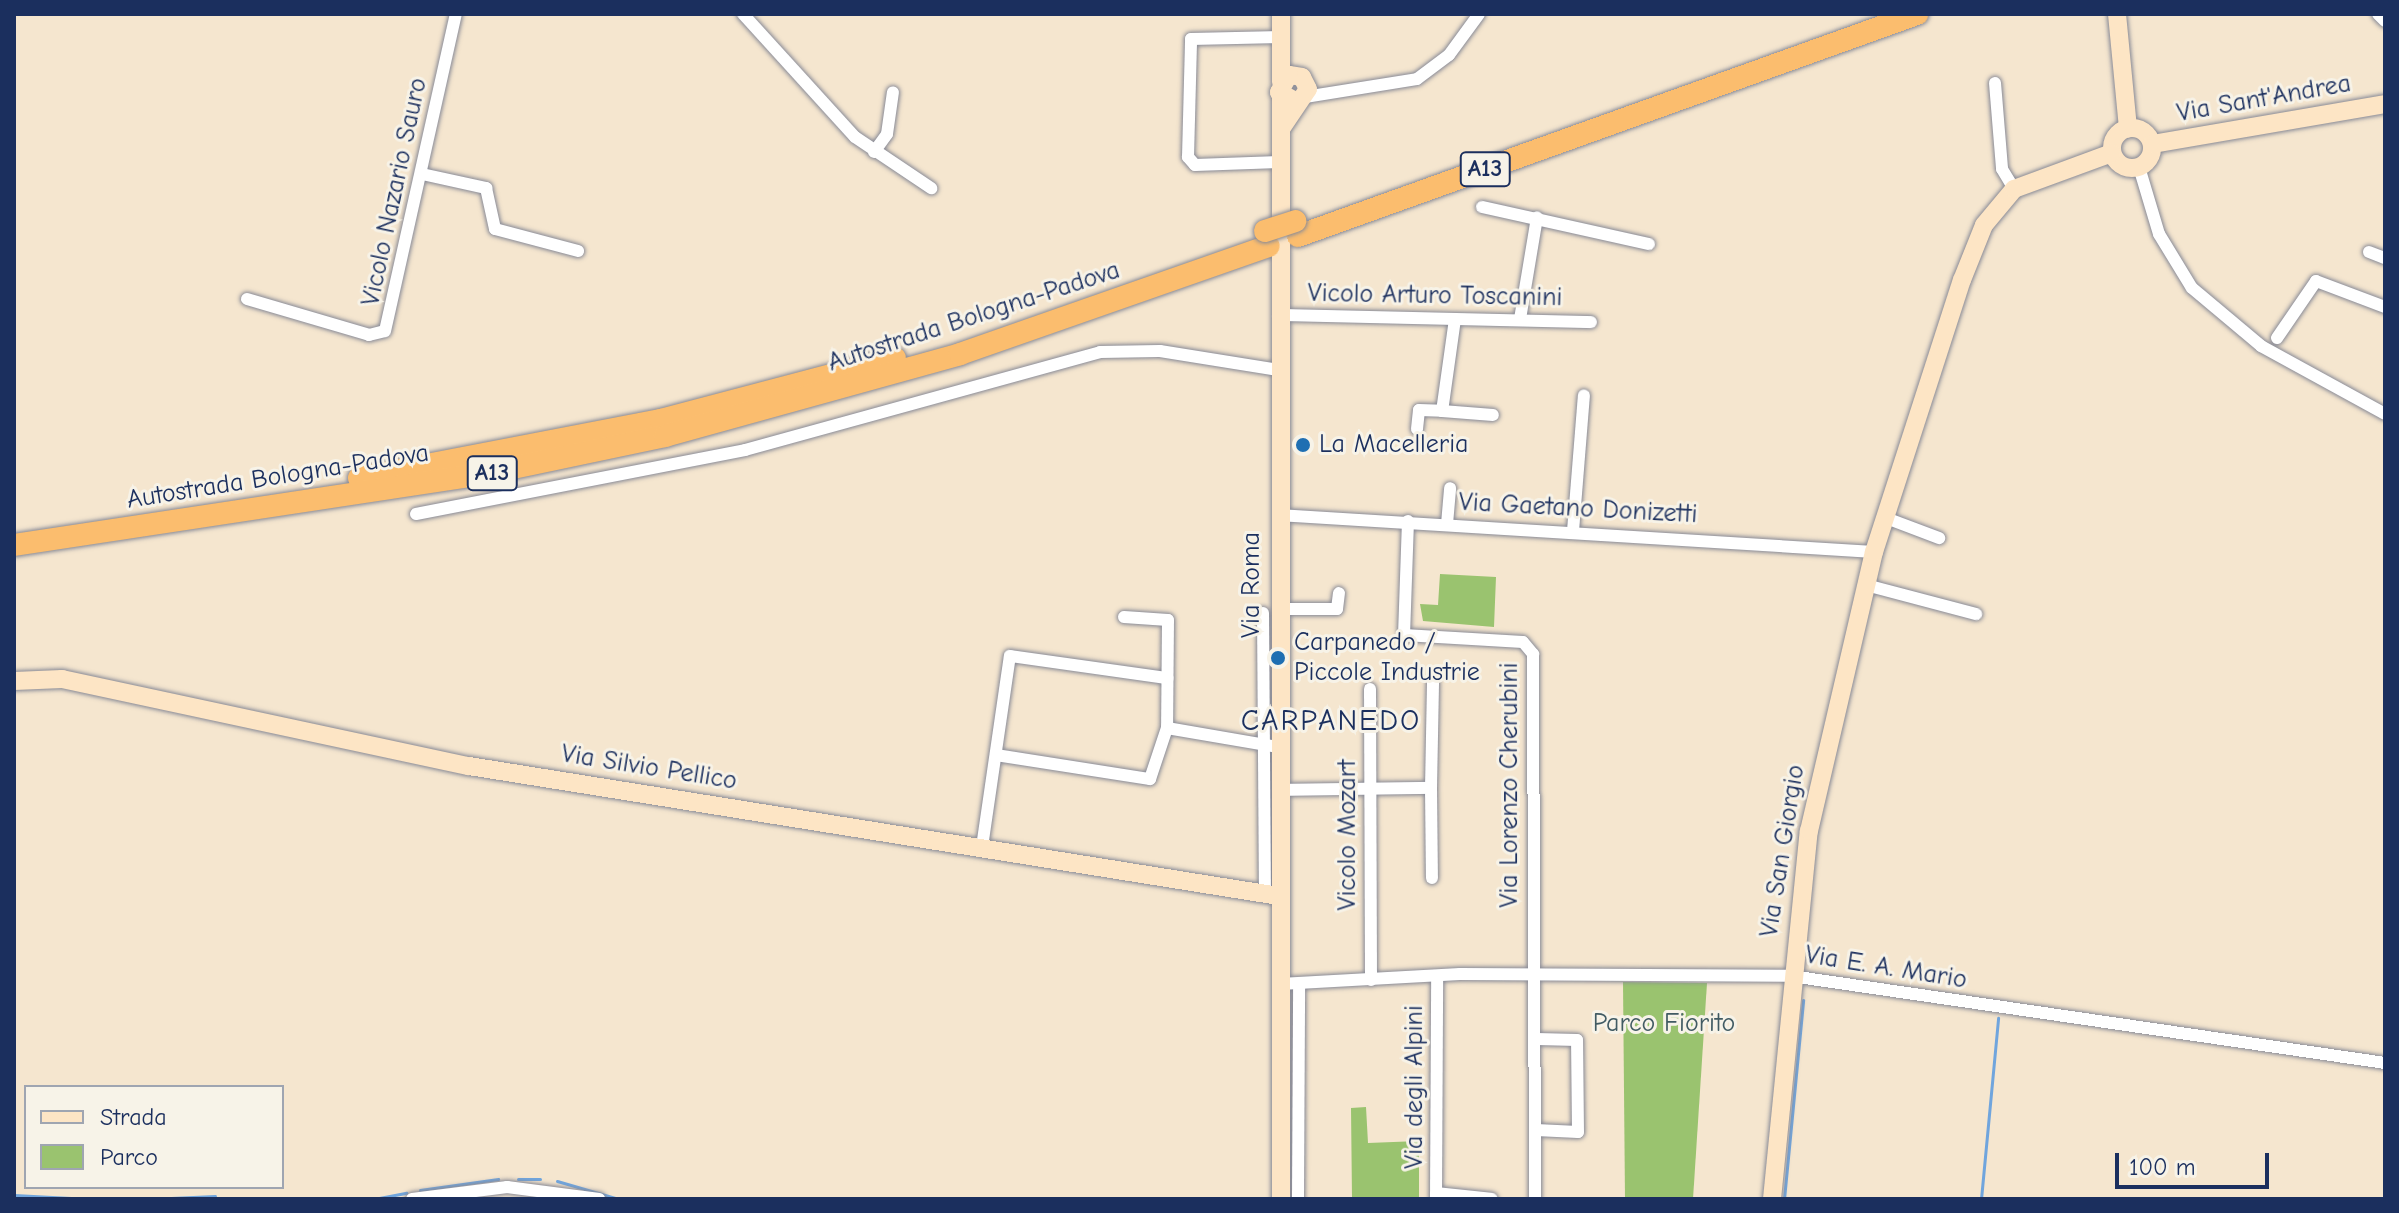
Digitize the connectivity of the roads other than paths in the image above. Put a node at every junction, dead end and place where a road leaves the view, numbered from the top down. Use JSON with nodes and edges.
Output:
{"nodes":[{"id":1,"x":456,"y":14,"type":"edge"},
{"id":2,"x":743,"y":14,"type":"edge"},
{"id":3,"x":1281,"y":14,"type":"edge"},
{"id":4,"x":1479,"y":14,"type":"edge"},
{"id":5,"x":1873,"y":14,"type":"edge"},
{"id":6,"x":1917,"y":14,"type":"edge"},
{"id":7,"x":2117,"y":14,"type":"edge"},
{"id":8,"x":2378,"y":14,"type":"edge"},
{"id":9,"x":2385,"y":21,"type":"edge"},
{"id":10,"x":1282,"y":42,"type":"junction"},
{"id":11,"x":1995,"y":83,"type":"dead end"},
{"id":12,"x":1295,"y":89,"type":"junction"},
{"id":13,"x":893,"y":92,"type":"dead end"},
{"id":14,"x":2385,"y":104,"type":"edge"},
{"id":15,"x":2128,"y":128,"type":"junction"},
{"id":16,"x":2152,"y":144,"type":"junction"},
{"id":17,"x":874,"y":152,"type":"junction"},
{"id":18,"x":2112,"y":153,"type":"junction"},
{"id":19,"x":1279,"y":162,"type":"junction"},
{"id":20,"x":2139,"y":167,"type":"junction"},
{"id":21,"x":422,"y":174,"type":"junction"},
{"id":22,"x":931,"y":188,"type":"dead end"},
{"id":23,"x":2014,"y":189,"type":"junction"},
{"id":24,"x":1482,"y":207,"type":"dead end"},
{"id":25,"x":1537,"y":217,"type":"junction"},
{"id":26,"x":1297,"y":228,"type":"junction"},
{"id":27,"x":1267,"y":239,"type":"junction"},
{"id":28,"x":1649,"y":244,"type":"dead end"},
{"id":29,"x":578,"y":251,"type":"dead end"},
{"id":30,"x":2369,"y":252,"type":"dead end"},
{"id":31,"x":2385,"y":258,"type":"edge"},
{"id":32,"x":247,"y":299,"type":"dead end"},
{"id":33,"x":2385,"y":307,"type":"edge"},
{"id":34,"x":1278,"y":315,"type":"junction"},
{"id":35,"x":1455,"y":319,"type":"junction"},
{"id":36,"x":1520,"y":319,"type":"junction"},
{"id":37,"x":1591,"y":322,"type":"dead end"},
{"id":38,"x":2277,"y":338,"type":"dead end"},
{"id":39,"x":1278,"y":370,"type":"junction"},
{"id":40,"x":1584,"y":395,"type":"dead end"},
{"id":41,"x":1442,"y":411,"type":"junction"},
{"id":42,"x":2385,"y":414,"type":"edge"},
{"id":43,"x":1493,"y":415,"type":"dead end"},
{"id":44,"x":1417,"y":429,"type":"dead end"},
{"id":45,"x":1450,"y":488,"type":"dead end"},
{"id":46,"x":416,"y":514,"type":"dead end"},
{"id":47,"x":1278,"y":515,"type":"junction"},
{"id":48,"x":1886,"y":518,"type":"junction"},
{"id":49,"x":1408,"y":521,"type":"junction"},
{"id":50,"x":1447,"y":524,"type":"junction"},
{"id":51,"x":14,"y":530,"type":"edge"},
{"id":52,"x":1573,"y":531,"type":"junction"},
{"id":53,"x":1939,"y":538,"type":"dead end"},
{"id":54,"x":14,"y":545,"type":"edge"},
{"id":55,"x":1874,"y":552,"type":"junction"},
{"id":56,"x":1866,"y":585,"type":"junction"},
{"id":57,"x":1339,"y":593,"type":"dead end"},
{"id":58,"x":1271,"y":611,"type":"junction"},
{"id":59,"x":1976,"y":614,"type":"dead end"},
{"id":60,"x":1124,"y":617,"type":"dead end"},
{"id":61,"x":1167,"y":678,"type":"junction"},
{"id":62,"x":14,"y":680,"type":"edge"},
{"id":63,"x":1433,"y":682,"type":"dead end"},
{"id":64,"x":1370,"y":689,"type":"dead end"},
{"id":65,"x":1167,"y":728,"type":"junction"},
{"id":66,"x":1271,"y":746,"type":"junction"},
{"id":67,"x":996,"y":755,"type":"junction"},
{"id":68,"x":1369,"y":788,"type":"junction"},
{"id":69,"x":1431,"y":788,"type":"junction"},
{"id":70,"x":1279,"y":790,"type":"junction"},
{"id":71,"x":982,"y":847,"type":"junction"},
{"id":72,"x":1432,"y":878,"type":"dead end"},
{"id":73,"x":1272,"y":895,"type":"junction"},
{"id":74,"x":1535,"y":974,"type":"junction"},
{"id":75,"x":1437,"y":976,"type":"junction"},
{"id":76,"x":1791,"y":976,"type":"junction"},
{"id":77,"x":1371,"y":980,"type":"junction"},
{"id":78,"x":1289,"y":984,"type":"junction"},
{"id":79,"x":1537,"y":1039,"type":"junction"},
{"id":80,"x":2385,"y":1063,"type":"edge"},
{"id":81,"x":1536,"y":1130,"type":"junction"},
{"id":82,"x":1436,"y":1196,"type":"edge"},
{"id":83,"x":412,"y":1199,"type":"edge"},
{"id":84,"x":599,"y":1199,"type":"edge"},
{"id":85,"x":1281,"y":1199,"type":"edge"},
{"id":86,"x":1298,"y":1199,"type":"edge"},
{"id":87,"x":1492,"y":1199,"type":"edge"},
{"id":88,"x":1535,"y":1199,"type":"edge"},
{"id":89,"x":1772,"y":1199,"type":"edge"}],
"edges":[{"from":1,"to":21,"type":"street","name":"Vicolo Nazario Sauro"},
{"from":2,"to":17,"type":"street"},
{"from":3,"to":10,"type":"street"},
{"from":4,"to":12,"type":"street"},
{"from":5,"to":26,"type":"highway","name":"Autostrada Bologna-Padova"},
{"from":6,"to":26,"type":"highway","name":"Autostrada Bologna-Padova","number":"A13"},
{"from":7,"to":15,"type":"street"},
{"from":8,"to":9,"type":"street"},
{"from":10,"to":12,"type":"street"},
{"from":10,"to":19,"type":"street"},
{"from":11,"to":23,"type":"street"},
{"from":12,"to":19,"type":"street","name":"Via Roma"},
{"from":13,"to":17,"type":"street"},
{"from":14,"to":16,"type":"street","name":"Via Sant'Andrea"},
{"from":15,"to":16,"type":"street"},
{"from":15,"to":18,"type":"street"},
{"from":16,"to":20,"type":"street"},
{"from":17,"to":22,"type":"street"},
{"from":18,"to":20,"type":"street"},
{"from":18,"to":23,"type":"street"},
{"from":19,"to":34,"type":"street","name":"Via Roma"},
{"from":20,"to":42,"type":"street"},
{"from":21,"to":29,"type":"street"},
{"from":21,"to":32,"type":"street","name":"Vicolo Nazario Sauro"},
{"from":23,"to":48,"type":"street","name":"Via San Giorgio"},
{"from":24,"to":25,"type":"street"},
{"from":25,"to":28,"type":"street"},
{"from":25,"to":36,"type":"street"},
{"from":26,"to":27,"type":"highway","name":"Autostrada Bologna-Padova","bridge":true},
{"from":27,"to":51,"type":"highway","name":"Autostrada Bologna-Padova","number":"A13"},
{"from":27,"to":54,"type":"highway","name":"Autostrada Bologna-Padova","number":"A13"},
{"from":30,"to":31,"type":"street"},
{"from":33,"to":38,"type":"street"},
{"from":34,"to":35,"type":"street","name":"Vicolo Arturo Toscanini"},
{"from":34,"to":39,"type":"street","name":"Via Roma"},
{"from":35,"to":36,"type":"street","name":"Vicolo Arturo Toscanini"},
{"from":35,"to":41,"type":"street"},
{"from":36,"to":37,"type":"street","name":"Vicolo Arturo Toscanini"},
{"from":39,"to":46,"type":"street"},
{"from":39,"to":47,"type":"street","name":"Via Roma"},
{"from":40,"to":52,"type":"street"},
{"from":41,"to":43,"type":"street"},
{"from":41,"to":44,"type":"street"},
{"from":45,"to":50,"type":"street"},
{"from":47,"to":49,"type":"street","name":"Via Gaetano Donizetti"},
{"from":47,"to":58,"type":"street","name":"Via Roma"},
{"from":48,"to":53,"type":"street"},
{"from":48,"to":55,"type":"street","name":"Via San Giorgio"},
{"from":49,"to":50,"type":"street","name":"Via Gaetano Donizetti"},
{"from":49,"to":74,"type":"street","name":"Via Lorenzo Cherubini"},
{"from":50,"to":52,"type":"street","name":"Via Gaetano Donizetti"},
{"from":52,"to":55,"type":"street","name":"Via Gaetano Donizetti"},
{"from":55,"to":56,"type":"street","name":"Via San Giorgio"},
{"from":56,"to":59,"type":"street"},
{"from":56,"to":76,"type":"street","name":"Via San Giorgio"},
{"from":57,"to":58,"type":"street"},
{"from":58,"to":66,"type":"street","name":"Via Roma"},
{"from":60,"to":61,"type":"street"},
{"from":61,"to":65,"type":"street"},
{"from":61,"to":67,"type":"street"},
{"from":62,"to":71,"type":"street","name":"Via Silvio Pellico"},
{"from":63,"to":69,"type":"street"},
{"from":64,"to":68,"type":"street","name":"Vicolo Mozart"},
{"from":65,"to":66,"type":"street"},
{"from":65,"to":67,"type":"street"},
{"from":66,"to":70,"type":"street","name":"Via Roma"},
{"from":66,"to":73,"type":"street","name":"Via Roma"},
{"from":67,"to":71,"type":"street"},
{"from":68,"to":69,"type":"street"},
{"from":68,"to":70,"type":"street"},
{"from":68,"to":77,"type":"street","name":"Vicolo Mozart"},
{"from":69,"to":72,"type":"street"},
{"from":70,"to":73,"type":"street","name":"Via Roma"},
{"from":71,"to":73,"type":"street","name":"Via Silvio Pellico"},
{"from":73,"to":78,"type":"street","name":"Via Roma"},
{"from":74,"to":75,"type":"street","name":"Via E. A. Mario"},
{"from":74,"to":76,"type":"street","name":"Via E. A. Mario"},
{"from":74,"to":79,"type":"street"},
{"from":75,"to":77,"type":"street","name":"Via E. A. Mario"},
{"from":75,"to":82,"type":"street","name":"Via degli Alpini"},
{"from":76,"to":80,"type":"street","name":"Via E. A. Mario"},
{"from":76,"to":89,"type":"street","name":"Via San Giorgio"},
{"from":77,"to":78,"type":"street","name":"Via E. A. Mario"},
{"from":78,"to":85,"type":"street","name":"Via Roma"},
{"from":78,"to":86,"type":"street","name":"Via Roma"},
{"from":79,"to":81,"type":"street"},
{"from":79,"to":81,"type":"street"},
{"from":81,"to":88,"type":"street"},
{"from":82,"to":87,"type":"street"},
{"from":83,"to":84,"type":"street"}]}
